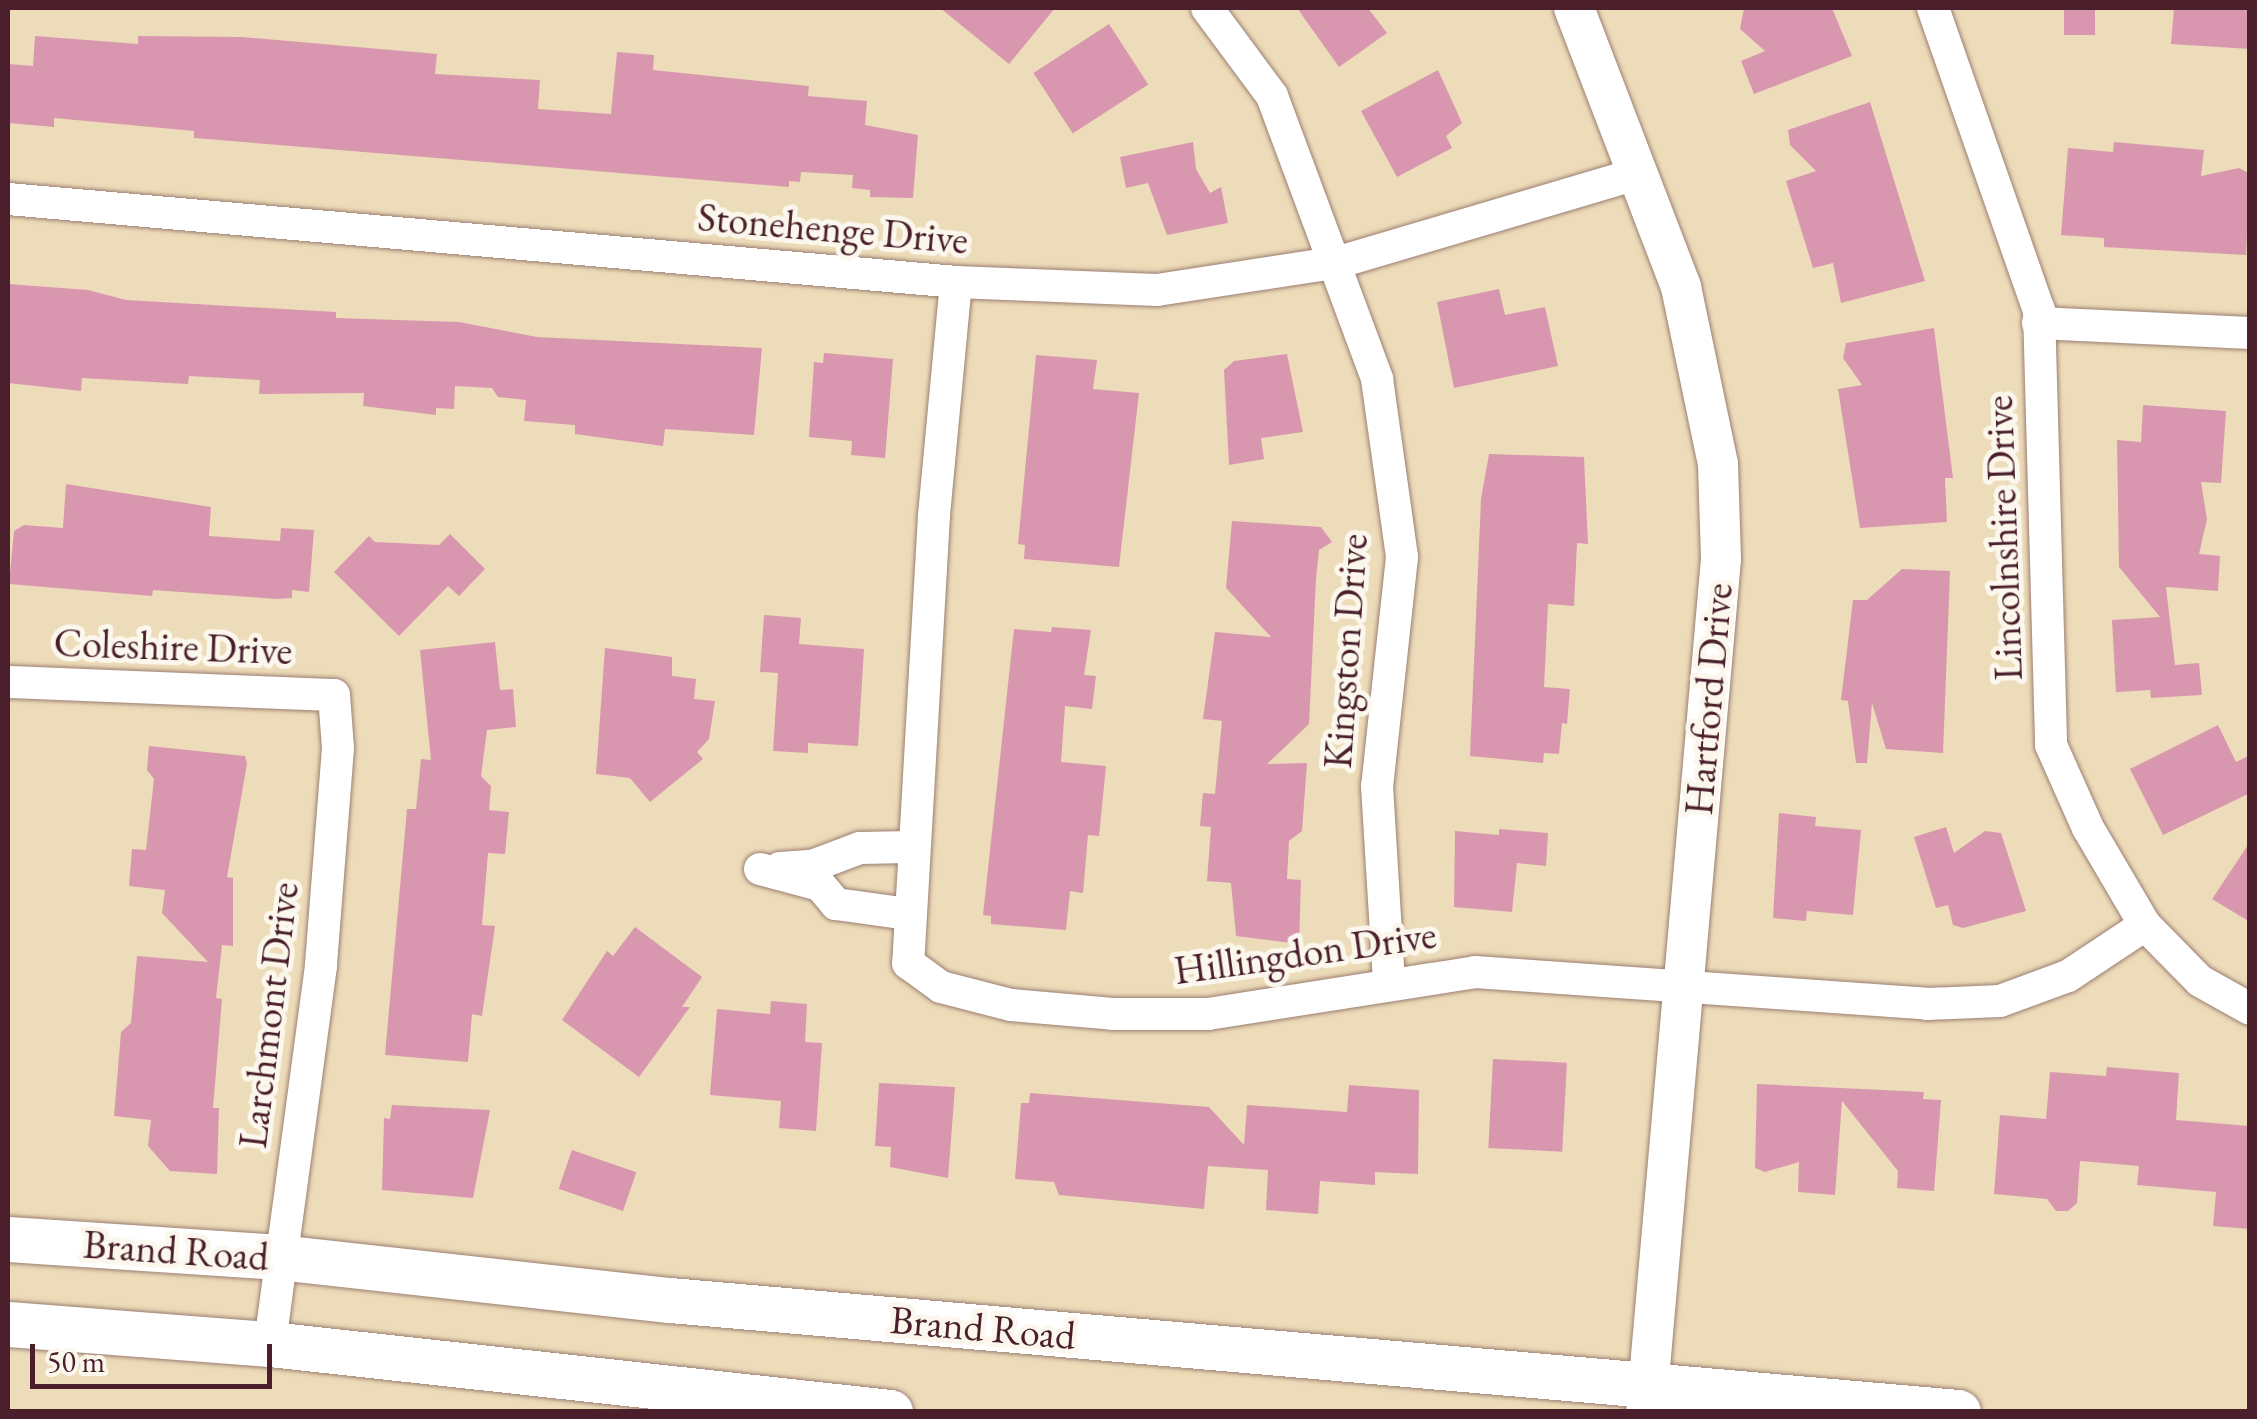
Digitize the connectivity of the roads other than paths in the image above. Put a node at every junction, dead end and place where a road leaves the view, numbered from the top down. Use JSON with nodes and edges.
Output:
{"nodes":[{"id":1,"x":1207,"y":8,"type":"edge"},
{"id":2,"x":1574,"y":8,"type":"edge"},
{"id":3,"x":1933,"y":8,"type":"edge"},
{"id":4,"x":1639,"y":173,"type":"junction"},
{"id":5,"x":8,"y":199,"type":"edge"},
{"id":6,"x":1339,"y":262,"type":"junction"},
{"id":7,"x":956,"y":282,"type":"junction"},
{"id":8,"x":2038,"y":324,"type":"junction"},
{"id":9,"x":2250,"y":333,"type":"edge"},
{"id":10,"x":8,"y":682,"type":"edge"},
{"id":11,"x":334,"y":696,"type":"joint"},
{"id":12,"x":911,"y":847,"type":"junction"},
{"id":13,"x":910,"y":914,"type":"junction"},
{"id":14,"x":2144,"y":926,"type":"junction"},
{"id":15,"x":1389,"y":981,"type":"junction"},
{"id":16,"x":1682,"y":988,"type":"junction"},
{"id":17,"x":2250,"y":1009,"type":"edge"},
{"id":18,"x":8,"y":1239,"type":"edge"},
{"id":19,"x":279,"y":1256,"type":"junction"},
{"id":20,"x":8,"y":1324,"type":"edge"},
{"id":21,"x":270,"y":1344,"type":"junction"},
{"id":22,"x":1647,"y":1397,"type":"edge"},
{"id":23,"x":890,"y":1412,"type":"edge"},
{"id":24,"x":1958,"y":1412,"type":"edge"}],
"edges":[{"from":1,"to":6,"type":"street","name":"Kingston Drive"},
{"from":2,"to":4,"type":"street","name":"Hartford Drive"},
{"from":3,"to":8,"type":"street","name":"Lincolnshire Drive"},
{"from":4,"to":6,"type":"street","name":"Stonehenge Drive"},
{"from":4,"to":16,"type":"street","name":"Hartford Drive"},
{"from":5,"to":7,"type":"street","name":"Stonehenge Drive"},
{"from":6,"to":7,"type":"street","name":"Stonehenge Drive"},
{"from":6,"to":15,"type":"street","name":"Kingston Drive"},
{"from":7,"to":12,"type":"street","name":"Hillingdon Drive"},
{"from":8,"to":9,"type":"street"},
{"from":8,"to":14,"type":"street","name":"Lincolnshire Drive"},
{"from":10,"to":11,"type":"street","name":"Coleshire Drive"},
{"from":11,"to":19,"type":"street","name":"Larchmont Drive"},
{"from":12,"to":13,"type":"street","name":"Hillingdon Drive"},
{"from":12,"to":13,"type":"street"},
{"from":13,"to":15,"type":"street","name":"Hillingdon Drive"},
{"from":14,"to":16,"type":"street","name":"Hillingdon Drive"},
{"from":14,"to":17,"type":"street","name":"Lincolnshire Drive"},
{"from":15,"to":16,"type":"street","name":"Hillingdon Drive"},
{"from":16,"to":22,"type":"street","name":"Hartford Drive"},
{"from":18,"to":19,"type":"main road","name":"Brand Road"},
{"from":19,"to":21,"type":"street","name":"Larchmont Drive"},
{"from":19,"to":22,"type":"main road","name":"Brand Road"},
{"from":20,"to":21,"type":"main road"},
{"from":21,"to":23,"type":"main road"},
{"from":22,"to":24,"type":"main road","name":"Brand Road"}]}
